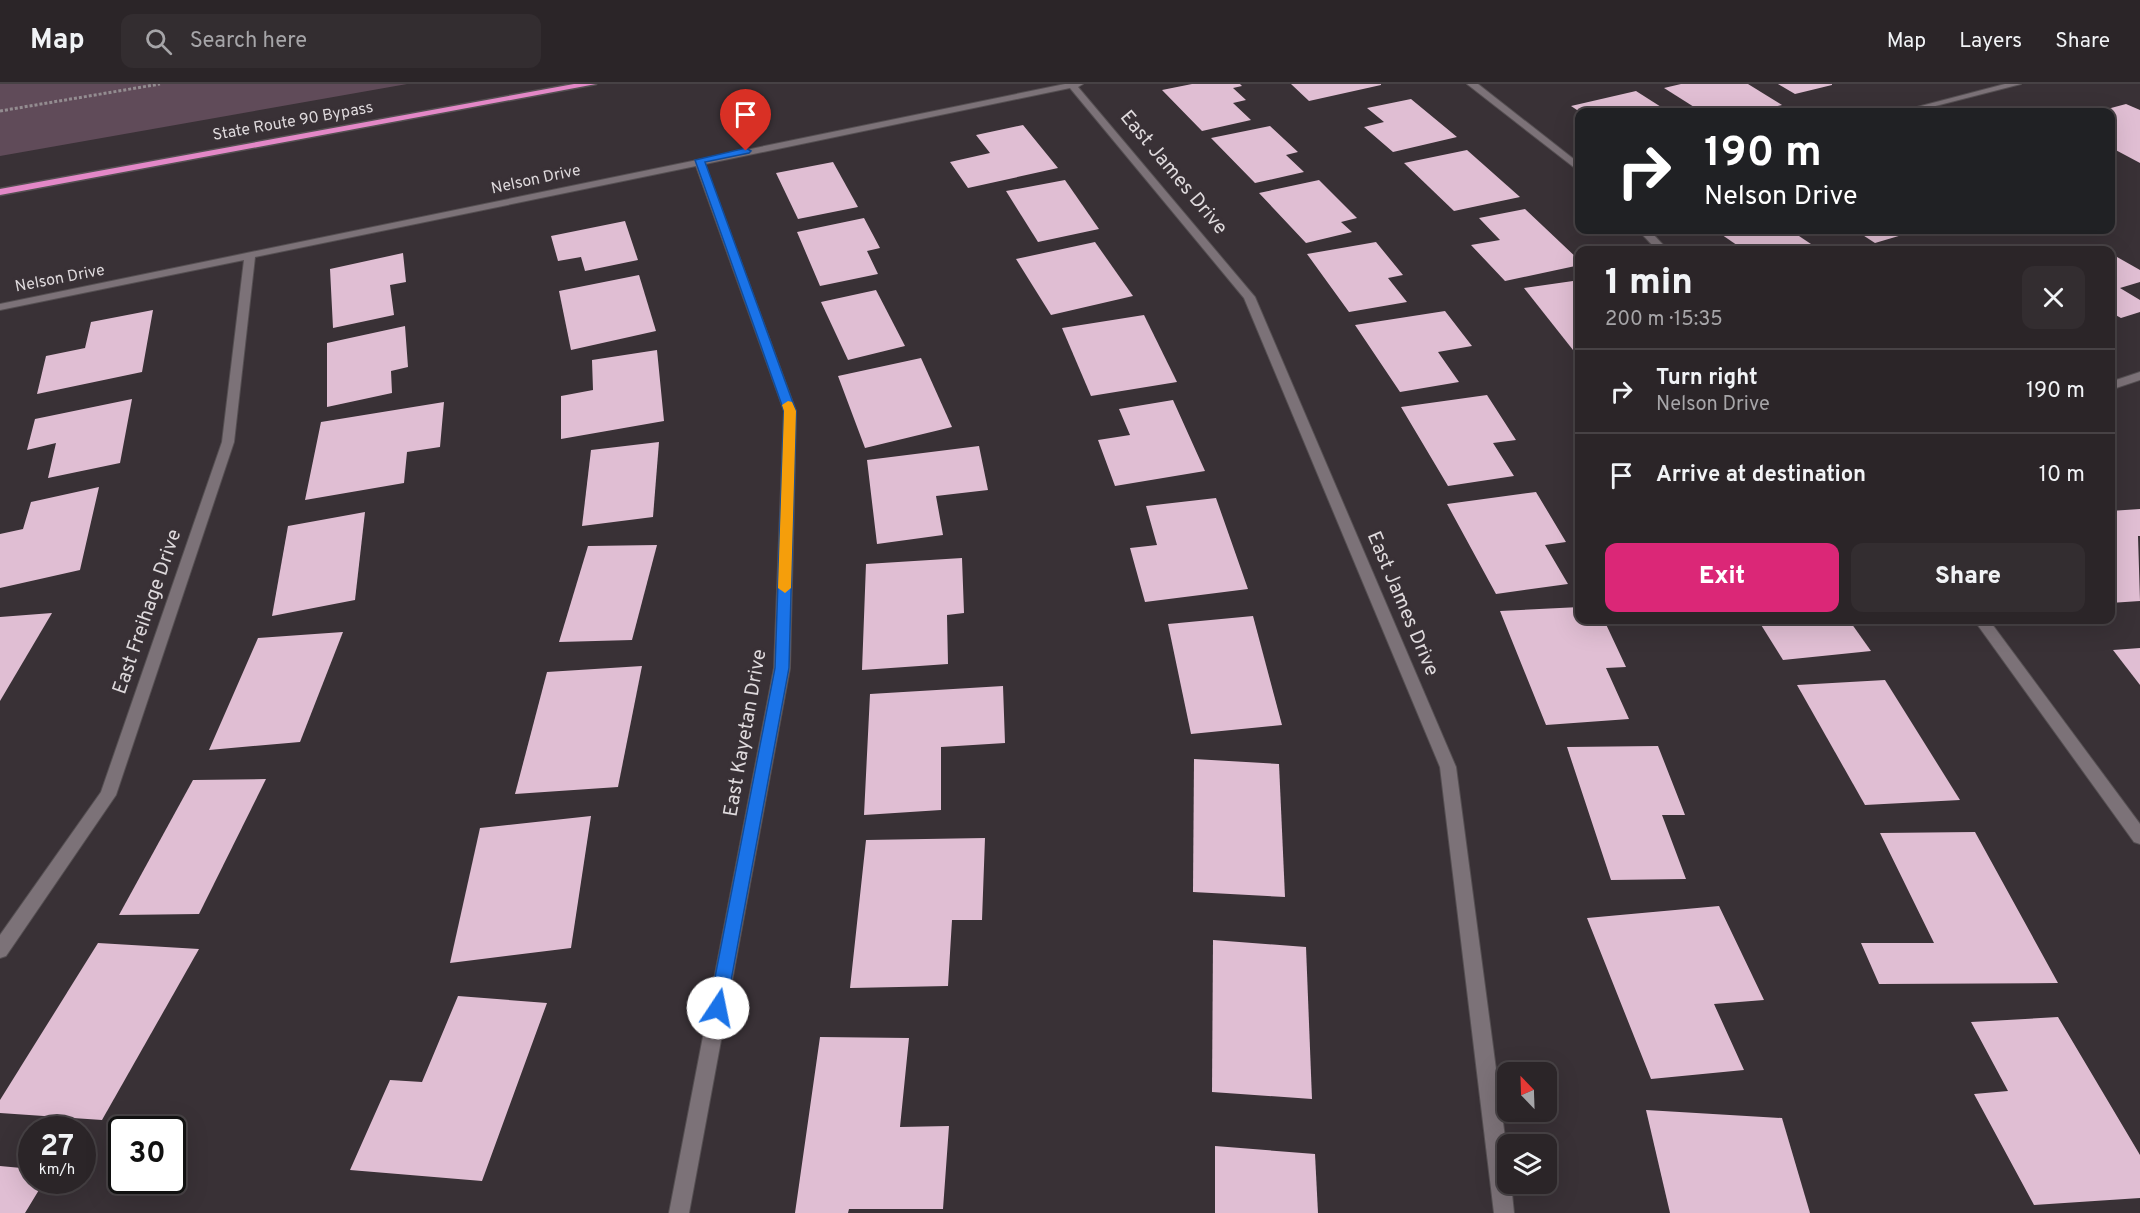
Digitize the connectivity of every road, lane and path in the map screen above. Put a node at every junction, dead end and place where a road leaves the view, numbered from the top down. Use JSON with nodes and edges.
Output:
{"nodes":[{"id":1,"x":160,"y":84,"type":"edge"},
{"id":2,"x":591,"y":84,"type":"edge"},
{"id":3,"x":1472,"y":84,"type":"edge"},
{"id":4,"x":2016,"y":84,"type":"edge"},
{"id":5,"x":1075,"y":85,"type":"edge"},
{"id":6,"x":1919,"y":108,"type":"edge"},
{"id":7,"x":0,"y":111,"type":"edge"},
{"id":8,"x":699,"y":160,"type":"junction"},
{"id":9,"x":1575,"y":165,"type":"edge"},
{"id":10,"x":0,"y":192,"type":"edge"},
{"id":11,"x":1647,"y":234,"type":"edge"},
{"id":12,"x":1659,"y":246,"type":"edge"},
{"id":13,"x":250,"y":256,"type":"junction"},
{"id":14,"x":0,"y":307,"type":"edge"},
{"id":15,"x":2140,"y":376,"type":"edge"},
{"id":16,"x":2115,"y":384,"type":"edge"},
{"id":17,"x":1984,"y":624,"type":"edge"},
{"id":18,"x":2140,"y":837,"type":"edge"},
{"id":19,"x":0,"y":950,"type":"edge"},
{"id":20,"x":679,"y":1213,"type":"edge"},
{"id":21,"x":1504,"y":1213,"type":"edge"}],
"edges":[{"from":1,"to":7,"type":"path"},
{"from":2,"to":10,"type":"highway","name":"State Route 90 Bypass"},
{"from":3,"to":9,"type":"street"},
{"from":4,"to":6,"type":"street"},
{"from":5,"to":8,"type":"street","name":"Nelson Drive"},
{"from":5,"to":21,"type":"street","name":"East James Drive"},
{"from":8,"to":13,"type":"street","name":"Nelson Drive"},
{"from":8,"to":20,"type":"street","name":"East Kayetan Drive"},
{"from":11,"to":12,"type":"street"},
{"from":13,"to":14,"type":"street","name":"Nelson Drive"},
{"from":13,"to":19,"type":"street","name":"East Freihage Drive"},
{"from":15,"to":16,"type":"street"},
{"from":17,"to":18,"type":"street"}]}
